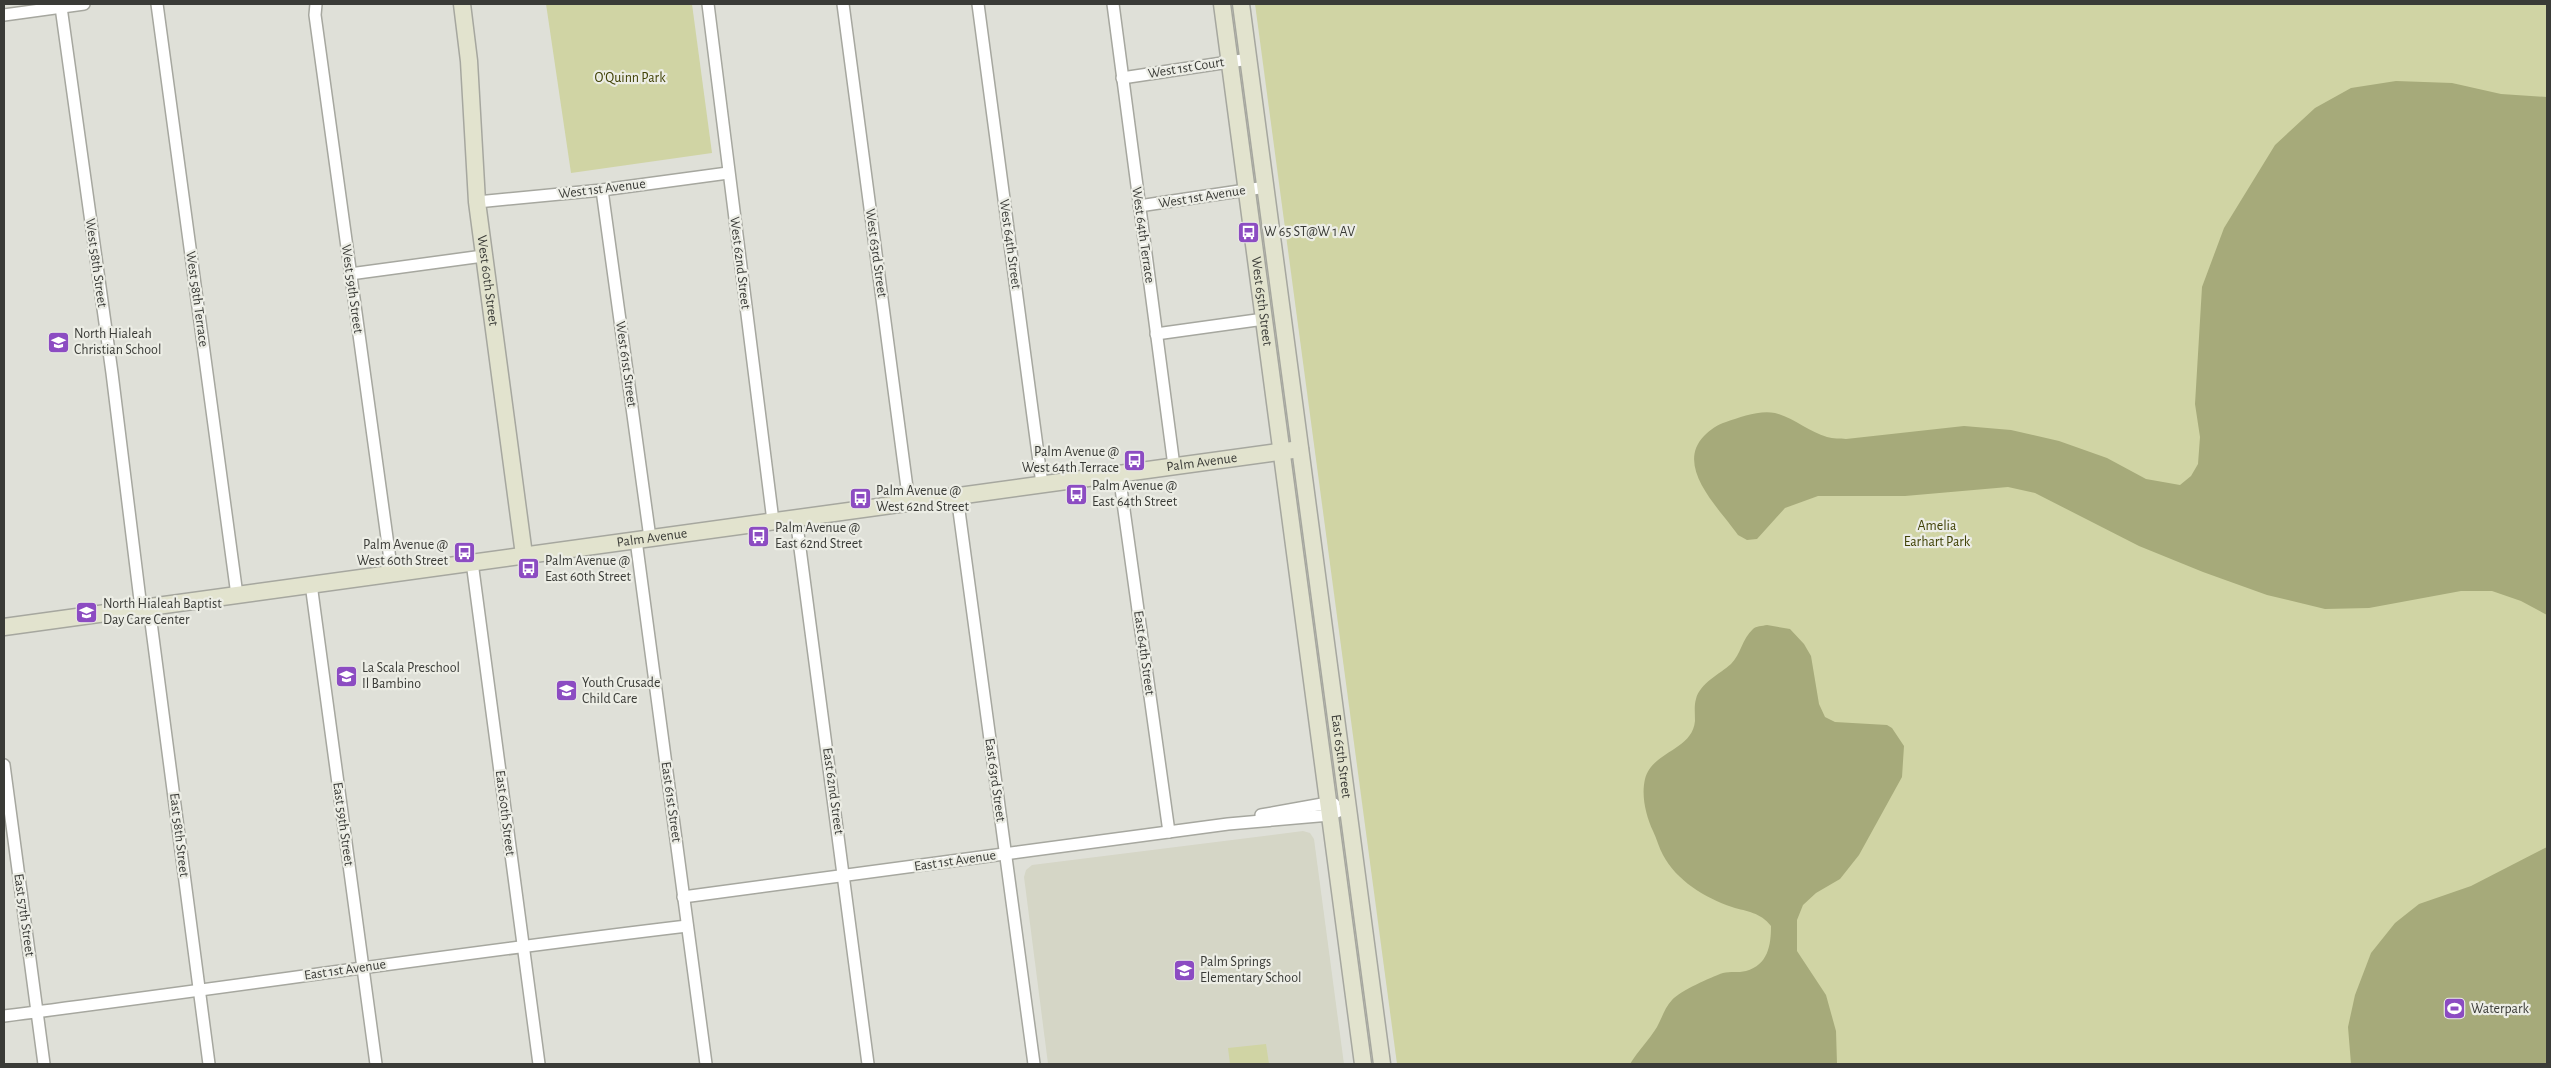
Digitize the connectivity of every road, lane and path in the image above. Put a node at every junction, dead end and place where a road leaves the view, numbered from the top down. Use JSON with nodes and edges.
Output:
{"nodes":[{"id":1,"x":84,"y":4,"type":"edge"},
{"id":2,"x":157,"y":4,"type":"edge"},
{"id":3,"x":316,"y":4,"type":"edge"},
{"id":4,"x":462,"y":4,"type":"edge"},
{"id":5,"x":708,"y":4,"type":"edge"},
{"id":6,"x":843,"y":4,"type":"edge"},
{"id":7,"x":978,"y":4,"type":"edge"},
{"id":8,"x":1113,"y":4,"type":"edge"},
{"id":9,"x":1222,"y":4,"type":"edge"},
{"id":10,"x":1241,"y":4,"type":"edge"},
{"id":11,"x":61,"y":7,"type":"junction"},
{"id":12,"x":4,"y":15,"type":"edge"},
{"id":13,"x":1249,"y":59,"type":"junction"},
{"id":14,"x":1230,"y":62,"type":"junction"},
{"id":15,"x":1122,"y":78,"type":"junction"},
{"id":16,"x":728,"y":173,"type":"junction"},
{"id":17,"x":1266,"y":187,"type":"junction"},
{"id":18,"x":602,"y":190,"type":"junction"},
{"id":19,"x":1247,"y":190,"type":"junction"},
{"id":20,"x":477,"y":202,"type":"junction"},
{"id":21,"x":1139,"y":206,"type":"junction"},
{"id":22,"x":483,"y":256,"type":"junction"},
{"id":23,"x":350,"y":274,"type":"junction"},
{"id":24,"x":1264,"y":319,"type":"junction"},
{"id":25,"x":1156,"y":334,"type":"junction"},
{"id":26,"x":1300,"y":449,"type":"junction"},
{"id":27,"x":1282,"y":451,"type":"junction"},
{"id":28,"x":1174,"y":466,"type":"junction"},
{"id":29,"x":1119,"y":474,"type":"junction"},
{"id":30,"x":1042,"y":484,"type":"junction"},
{"id":31,"x":957,"y":496,"type":"junction"},
{"id":32,"x":909,"y":503,"type":"junction"},
{"id":33,"x":796,"y":518,"type":"junction"},
{"id":34,"x":774,"y":521,"type":"junction"},
{"id":35,"x":643,"y":539,"type":"junction"},
{"id":36,"x":524,"y":555,"type":"junction"},
{"id":37,"x":472,"y":562,"type":"junction"},
{"id":38,"x":392,"y":574,"type":"junction"},
{"id":39,"x":311,"y":584,"type":"junction"},
{"id":40,"x":237,"y":595,"type":"junction"},
{"id":41,"x":145,"y":607,"type":"junction"},
{"id":42,"x":4,"y":627,"type":"edge"},
{"id":43,"x":4,"y":765,"type":"edge"},
{"id":44,"x":1348,"y":807,"type":"junction"},
{"id":45,"x":1329,"y":809,"type":"junction"},
{"id":46,"x":1169,"y":832,"type":"junction"},
{"id":47,"x":1005,"y":854,"type":"junction"},
{"id":48,"x":844,"y":876,"type":"junction"},
{"id":49,"x":683,"y":897,"type":"junction"},
{"id":50,"x":687,"y":926,"type":"junction"},
{"id":51,"x":522,"y":946,"type":"junction"},
{"id":52,"x":363,"y":968,"type":"junction"},
{"id":53,"x":200,"y":992,"type":"junction"},
{"id":54,"x":38,"y":1012,"type":"junction"},
{"id":55,"x":4,"y":1016,"type":"edge"},
{"id":56,"x":44,"y":1064,"type":"edge"},
{"id":57,"x":209,"y":1064,"type":"edge"},
{"id":58,"x":376,"y":1064,"type":"edge"},
{"id":59,"x":539,"y":1064,"type":"edge"},
{"id":60,"x":706,"y":1064,"type":"edge"},
{"id":61,"x":868,"y":1064,"type":"edge"},
{"id":62,"x":1034,"y":1064,"type":"edge"},
{"id":63,"x":1363,"y":1064,"type":"edge"},
{"id":64,"x":1382,"y":1064,"type":"edge"}],
"edges":[{"from":1,"to":11,"type":"street"},
{"from":2,"to":40,"type":"street","name":"West 58th Terrace"},
{"from":3,"to":23,"type":"street","name":"West 59th Street"},
{"from":4,"to":20,"type":"main road","name":"West 60th Street"},
{"from":5,"to":16,"type":"street","name":"West 62nd Street"},
{"from":6,"to":32,"type":"street","name":"West 63rd Street"},
{"from":7,"to":30,"type":"street","name":"West 64th Street"},
{"from":8,"to":15,"type":"street","name":"West 64th Terrace"},
{"from":9,"to":14,"type":"main road","name":"West 65th Street"},
{"from":10,"to":13,"type":"main road","name":"West 65th Street"},
{"from":11,"to":12,"type":"street"},
{"from":11,"to":41,"type":"street","name":"West 58th Street"},
{"from":13,"to":14,"type":"street","name":"West 1st Court"},
{"from":13,"to":17,"type":"main road","name":"West 65th Street"},
{"from":14,"to":15,"type":"street","name":"West 1st Court"},
{"from":14,"to":19,"type":"main road","name":"West 65th Street"},
{"from":15,"to":21,"type":"street","name":"West 64th Terrace"},
{"from":16,"to":18,"type":"street","name":"West 1st Avenue"},
{"from":16,"to":34,"type":"street","name":"West 62nd Street"},
{"from":17,"to":19,"type":"street","name":"West 1st Avenue"},
{"from":17,"to":26,"type":"main road","name":"West 65th Street"},
{"from":18,"to":20,"type":"street","name":"West 1st Avenue"},
{"from":18,"to":35,"type":"street","name":"West 61st Street"},
{"from":19,"to":21,"type":"street","name":"West 1st Avenue"},
{"from":19,"to":24,"type":"main road","name":"West 65th Street"},
{"from":20,"to":22,"type":"main road","name":"West 60th Street"},
{"from":21,"to":25,"type":"street","name":"West 64th Terrace"},
{"from":22,"to":23,"type":"street"},
{"from":22,"to":36,"type":"main road","name":"West 60th Street"},
{"from":23,"to":38,"type":"street","name":"West 59th Street"},
{"from":24,"to":25,"type":"street"},
{"from":24,"to":27,"type":"main road","name":"West 65th Street"},
{"from":25,"to":28,"type":"street","name":"West 64th Terrace"},
{"from":26,"to":27,"type":"main road","name":"Palm Avenue"},
{"from":26,"to":44,"type":"main road","name":"East 65th Street"},
{"from":27,"to":28,"type":"main road","name":"Palm Avenue"},
{"from":27,"to":45,"type":"main road","name":"East 65th Street"},
{"from":28,"to":29,"type":"main road","name":"Palm Avenue"},
{"from":29,"to":30,"type":"main road","name":"Palm Avenue"},
{"from":29,"to":46,"type":"street","name":"East 64th Street"},
{"from":30,"to":31,"type":"main road","name":"Palm Avenue"},
{"from":31,"to":32,"type":"main road","name":"Palm Avenue"},
{"from":31,"to":47,"type":"street","name":"East 63rd Street"},
{"from":32,"to":33,"type":"main road","name":"Palm Avenue"},
{"from":33,"to":34,"type":"main road","name":"Palm Avenue"},
{"from":33,"to":48,"type":"street","name":"East 62nd Street"},
{"from":34,"to":35,"type":"main road","name":"Palm Avenue"},
{"from":35,"to":36,"type":"main road","name":"Palm Avenue"},
{"from":35,"to":49,"type":"street","name":"East 61st Street"},
{"from":36,"to":37,"type":"main road","name":"Palm Avenue"},
{"from":37,"to":38,"type":"main road","name":"Palm Avenue"},
{"from":37,"to":51,"type":"street","name":"East 60th Street"},
{"from":38,"to":39,"type":"main road","name":"Palm Avenue"},
{"from":39,"to":40,"type":"main road","name":"Palm Avenue"},
{"from":39,"to":52,"type":"street","name":"East 59th Street"},
{"from":40,"to":41,"type":"main road","name":"Palm Avenue"},
{"from":41,"to":42,"type":"main road","name":"Palm Avenue"},
{"from":41,"to":53,"type":"street","name":"East 58th Street"},
{"from":43,"to":54,"type":"street","name":"East 57th Street"},
{"from":44,"to":45,"type":"street","name":"East 1st Avenue"},
{"from":44,"to":64,"type":"main road","name":"East 65th Street"},
{"from":45,"to":46,"type":"street","name":"East 1st Avenue"},
{"from":45,"to":63,"type":"main road","name":"East 65th Street"},
{"from":46,"to":47,"type":"street","name":"East 1st Avenue"},
{"from":47,"to":48,"type":"street","name":"East 1st Avenue"},
{"from":47,"to":62,"type":"street","name":"East 63rd Street"},
{"from":48,"to":49,"type":"street","name":"East 1st Avenue"},
{"from":48,"to":61,"type":"street","name":"East 62nd Street"},
{"from":49,"to":50,"type":"street","name":"East 61st Street"},
{"from":50,"to":51,"type":"street","name":"East 1st Avenue"},
{"from":50,"to":60,"type":"street","name":"East 61st Street"},
{"from":51,"to":52,"type":"street","name":"East 1st Avenue"},
{"from":51,"to":59,"type":"street","name":"East 60th Street"},
{"from":52,"to":53,"type":"street","name":"East 1st Avenue"},
{"from":52,"to":58,"type":"street","name":"East 59th Street"},
{"from":53,"to":54,"type":"street","name":"East 1st Avenue"},
{"from":53,"to":57,"type":"street","name":"East 58th Street"},
{"from":54,"to":55,"type":"street","name":"East 1st Avenue"},
{"from":54,"to":56,"type":"street","name":"East 57th Street"}]}
